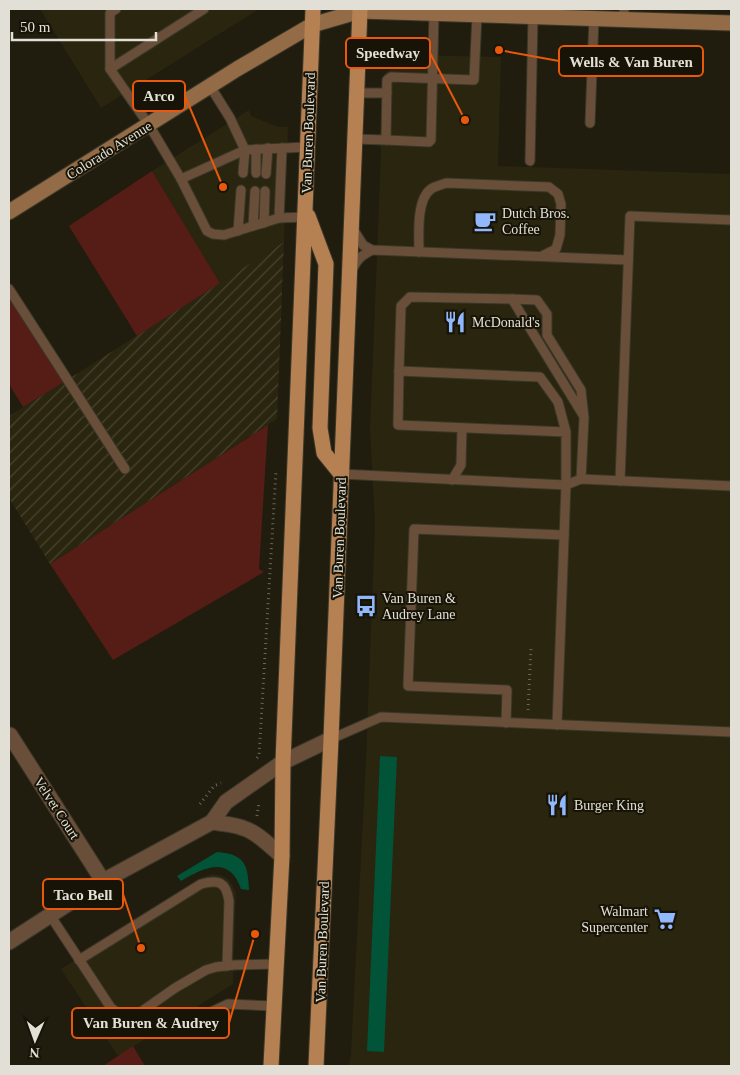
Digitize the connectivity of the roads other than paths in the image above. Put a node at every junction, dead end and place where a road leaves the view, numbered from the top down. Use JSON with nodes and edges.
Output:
{"nodes":[{"id":1,"x":204,"y":9,"type":"edge"},
{"id":2,"x":313,"y":9,"type":"edge"},
{"id":3,"x":111,"y":10,"type":"edge"},
{"id":4,"x":360,"y":10,"type":"edge"},
{"id":5,"x":434,"y":13,"type":"junction"},
{"id":6,"x":562,"y":13,"type":"edge"},
{"id":7,"x":624,"y":14,"type":"edge"},
{"id":8,"x":476,"y":15,"type":"junction"},
{"id":9,"x":533,"y":16,"type":"junction"},
{"id":10,"x":594,"y":18,"type":"junction"},
{"id":11,"x":731,"y":23,"type":"edge"},
{"id":12,"x":312,"y":26,"type":"junction"},
{"id":13,"x":110,"y":69,"type":"junction"},
{"id":14,"x":433,"y":79,"type":"junction"},
{"id":15,"x":210,"y":86,"type":"junction"},
{"id":16,"x":356,"y":92,"type":"junction"},
{"id":17,"x":387,"y":93,"type":"junction"},
{"id":18,"x":590,"y":123,"type":"dead end"},
{"id":19,"x":149,"y":125,"type":"junction"},
{"id":20,"x":354,"y":139,"type":"junction"},
{"id":21,"x":386,"y":140,"type":"junction"},
{"id":22,"x":307,"y":147,"type":"junction"},
{"id":23,"x":268,"y":148,"type":"junction"},
{"id":24,"x":282,"y":148,"type":"junction"},
{"id":25,"x":256,"y":149,"type":"junction"},
{"id":26,"x":245,"y":150,"type":"junction"},
{"id":27,"x":530,"y":161,"type":"dead end"},
{"id":28,"x":243,"y":173,"type":"dead end"},
{"id":29,"x":256,"y":173,"type":"dead end"},
{"id":30,"x":266,"y":174,"type":"dead end"},
{"id":31,"x":181,"y":179,"type":"junction"},
{"id":32,"x":241,"y":190,"type":"dead end"},
{"id":33,"x":255,"y":191,"type":"dead end"},
{"id":34,"x":265,"y":191,"type":"dead end"},
{"id":35,"x":9,"y":212,"type":"edge"},
{"id":36,"x":305,"y":213,"type":"junction"},
{"id":37,"x":279,"y":218,"type":"junction"},
{"id":38,"x":731,"y":220,"type":"edge"},
{"id":39,"x":264,"y":223,"type":"junction"},
{"id":40,"x":254,"y":226,"type":"junction"},
{"id":41,"x":352,"y":226,"type":"junction"},
{"id":42,"x":238,"y":230,"type":"junction"},
{"id":43,"x":372,"y":250,"type":"junction"},
{"id":44,"x":419,"y":252,"type":"junction"},
{"id":45,"x":541,"y":256,"type":"junction"},
{"id":46,"x":628,"y":260,"type":"junction"},
{"id":47,"x":349,"y":277,"type":"junction"},
{"id":48,"x":9,"y":289,"type":"edge"},
{"id":49,"x":512,"y":299,"type":"junction"},
{"id":50,"x":399,"y":371,"type":"junction"},
{"id":51,"x":584,"y":418,"type":"junction"},
{"id":52,"x":462,"y":428,"type":"junction"},
{"id":53,"x":566,"y":432,"type":"junction"},
{"id":54,"x":125,"y":469,"type":"dead end"},
{"id":55,"x":342,"y":474,"type":"junction"},
{"id":56,"x":581,"y":479,"type":"junction"},
{"id":57,"x":452,"y":480,"type":"junction"},
{"id":58,"x":620,"y":481,"type":"junction"},
{"id":59,"x":566,"y":486,"type":"junction"},
{"id":60,"x":731,"y":486,"type":"edge"},
{"id":61,"x":564,"y":535,"type":"junction"},
{"id":62,"x":506,"y":723,"type":"junction"},
{"id":63,"x":557,"y":725,"type":"junction"},
{"id":64,"x":731,"y":732,"type":"edge"},
{"id":65,"x":10,"y":735,"type":"dead end"},
{"id":66,"x":331,"y":739,"type":"junction"},
{"id":67,"x":283,"y":762,"type":"junction"},
{"id":68,"x":212,"y":822,"type":"junction"},
{"id":69,"x":282,"y":856,"type":"junction"},
{"id":70,"x":103,"y":881,"type":"junction"},
{"id":71,"x":50,"y":915,"type":"junction"},
{"id":72,"x":9,"y":942,"type":"edge"},
{"id":73,"x":79,"y":960,"type":"junction"},
{"id":74,"x":276,"y":964,"type":"junction"},
{"id":75,"x":227,"y":966,"type":"junction"},
{"id":76,"x":274,"y":1006,"type":"junction"},
{"id":77,"x":211,"y":1012,"type":"dead end"},
{"id":78,"x":271,"y":1066,"type":"edge"},
{"id":79,"x":316,"y":1066,"type":"edge"}],
"edges":[{"from":1,"to":13,"type":"lane"},
{"from":2,"to":12,"type":"main road","name":"Van Buren Boulevard"},
{"from":3,"to":13,"type":"lane"},
{"from":4,"to":5,"type":"main road","name":"Colorado Avenue"},
{"from":4,"to":12,"type":"main road","name":"Colorado Avenue"},
{"from":4,"to":16,"type":"main road","name":"Van Buren Boulevard"},
{"from":5,"to":8,"type":"main road","name":"Colorado Avenue"},
{"from":5,"to":14,"type":"lane"},
{"from":6,"to":9,"type":"main road","name":"Colorado Avenue"},
{"from":6,"to":10,"type":"main road","name":"Colorado Avenue"},
{"from":7,"to":10,"type":"main road","name":"Colorado Avenue"},
{"from":7,"to":11,"type":"main road","name":"Colorado Avenue"},
{"from":8,"to":9,"type":"main road","name":"Colorado Avenue"},
{"from":8,"to":14,"type":"lane"},
{"from":9,"to":27,"type":"lane"},
{"from":10,"to":18,"type":"lane"},
{"from":12,"to":15,"type":"main road","name":"Colorado Avenue"},
{"from":12,"to":22,"type":"main road","name":"Van Buren Boulevard"},
{"from":13,"to":19,"type":"lane"},
{"from":14,"to":17,"type":"lane"},
{"from":14,"to":21,"type":"lane"},
{"from":15,"to":19,"type":"main road","name":"Colorado Avenue"},
{"from":15,"to":26,"type":"lane"},
{"from":16,"to":17,"type":"lane"},
{"from":16,"to":20,"type":"main road","name":"Van Buren Boulevard"},
{"from":17,"to":21,"type":"lane"},
{"from":19,"to":31,"type":"lane"},
{"from":19,"to":35,"type":"main road","name":"Colorado Avenue"},
{"from":20,"to":21,"type":"lane"},
{"from":20,"to":41,"type":"main road","name":"Van Buren Boulevard"},
{"from":22,"to":24,"type":"lane"},
{"from":22,"to":36,"type":"main road","name":"Van Buren Boulevard"},
{"from":23,"to":24,"type":"lane"},
{"from":23,"to":25,"type":"lane"},
{"from":23,"to":30,"type":"lane"},
{"from":24,"to":37,"type":"lane"},
{"from":25,"to":26,"type":"lane"},
{"from":25,"to":29,"type":"lane"},
{"from":26,"to":28,"type":"lane"},
{"from":26,"to":31,"type":"lane"},
{"from":31,"to":42,"type":"lane"},
{"from":32,"to":42,"type":"lane"},
{"from":33,"to":40,"type":"lane"},
{"from":34,"to":39,"type":"lane"},
{"from":36,"to":37,"type":"lane"},
{"from":36,"to":55,"type":"main road"},
{"from":36,"to":67,"type":"main road","name":"Van Buren Boulevard"},
{"from":37,"to":39,"type":"lane"},
{"from":38,"to":46,"type":"lane"},
{"from":39,"to":40,"type":"lane"},
{"from":40,"to":42,"type":"lane"},
{"from":41,"to":43,"type":"lane"},
{"from":41,"to":47,"type":"main road","name":"Van Buren Boulevard"},
{"from":43,"to":44,"type":"lane"},
{"from":43,"to":47,"type":"lane"},
{"from":44,"to":45,"type":"lane"},
{"from":44,"to":45,"type":"lane"},
{"from":45,"to":46,"type":"lane"},
{"from":46,"to":58,"type":"lane"},
{"from":47,"to":55,"type":"main road","name":"Van Buren Boulevard"},
{"from":48,"to":54,"type":"lane"},
{"from":49,"to":50,"type":"lane"},
{"from":49,"to":51,"type":"lane"},
{"from":49,"to":51,"type":"lane"},
{"from":50,"to":52,"type":"lane"},
{"from":50,"to":53,"type":"lane"},
{"from":51,"to":56,"type":"lane"},
{"from":52,"to":53,"type":"lane"},
{"from":52,"to":57,"type":"lane"},
{"from":53,"to":59,"type":"lane"},
{"from":55,"to":57,"type":"lane"},
{"from":55,"to":66,"type":"main road","name":"Van Buren Boulevard"},
{"from":56,"to":58,"type":"lane"},
{"from":56,"to":59,"type":"lane"},
{"from":57,"to":59,"type":"lane"},
{"from":58,"to":60,"type":"lane"},
{"from":59,"to":61,"type":"lane"},
{"from":61,"to":62,"type":"lane"},
{"from":61,"to":63,"type":"lane"},
{"from":62,"to":63,"type":"lane"},
{"from":62,"to":66,"type":"lane"},
{"from":63,"to":64,"type":"lane"},
{"from":65,"to":70,"type":"street","name":"Velvet Court"},
{"from":66,"to":67,"type":"street"},
{"from":66,"to":79,"type":"main road","name":"Van Buren Boulevard"},
{"from":67,"to":68,"type":"street"},
{"from":67,"to":69,"type":"main road","name":"Van Buren Boulevard"},
{"from":68,"to":69,"type":"street"},
{"from":68,"to":70,"type":"street"},
{"from":69,"to":74,"type":"main road","name":"Van Buren Boulevard"},
{"from":70,"to":71,"type":"street"},
{"from":71,"to":72,"type":"street"},
{"from":71,"to":73,"type":"lane"},
{"from":73,"to":75,"type":"lane"},
{"from":73,"to":75,"type":"lane"},
{"from":74,"to":75,"type":"lane"},
{"from":74,"to":76,"type":"main road","name":"Van Buren Boulevard"},
{"from":76,"to":77,"type":"lane"},
{"from":76,"to":78,"type":"main road","name":"Van Buren Boulevard"}]}
